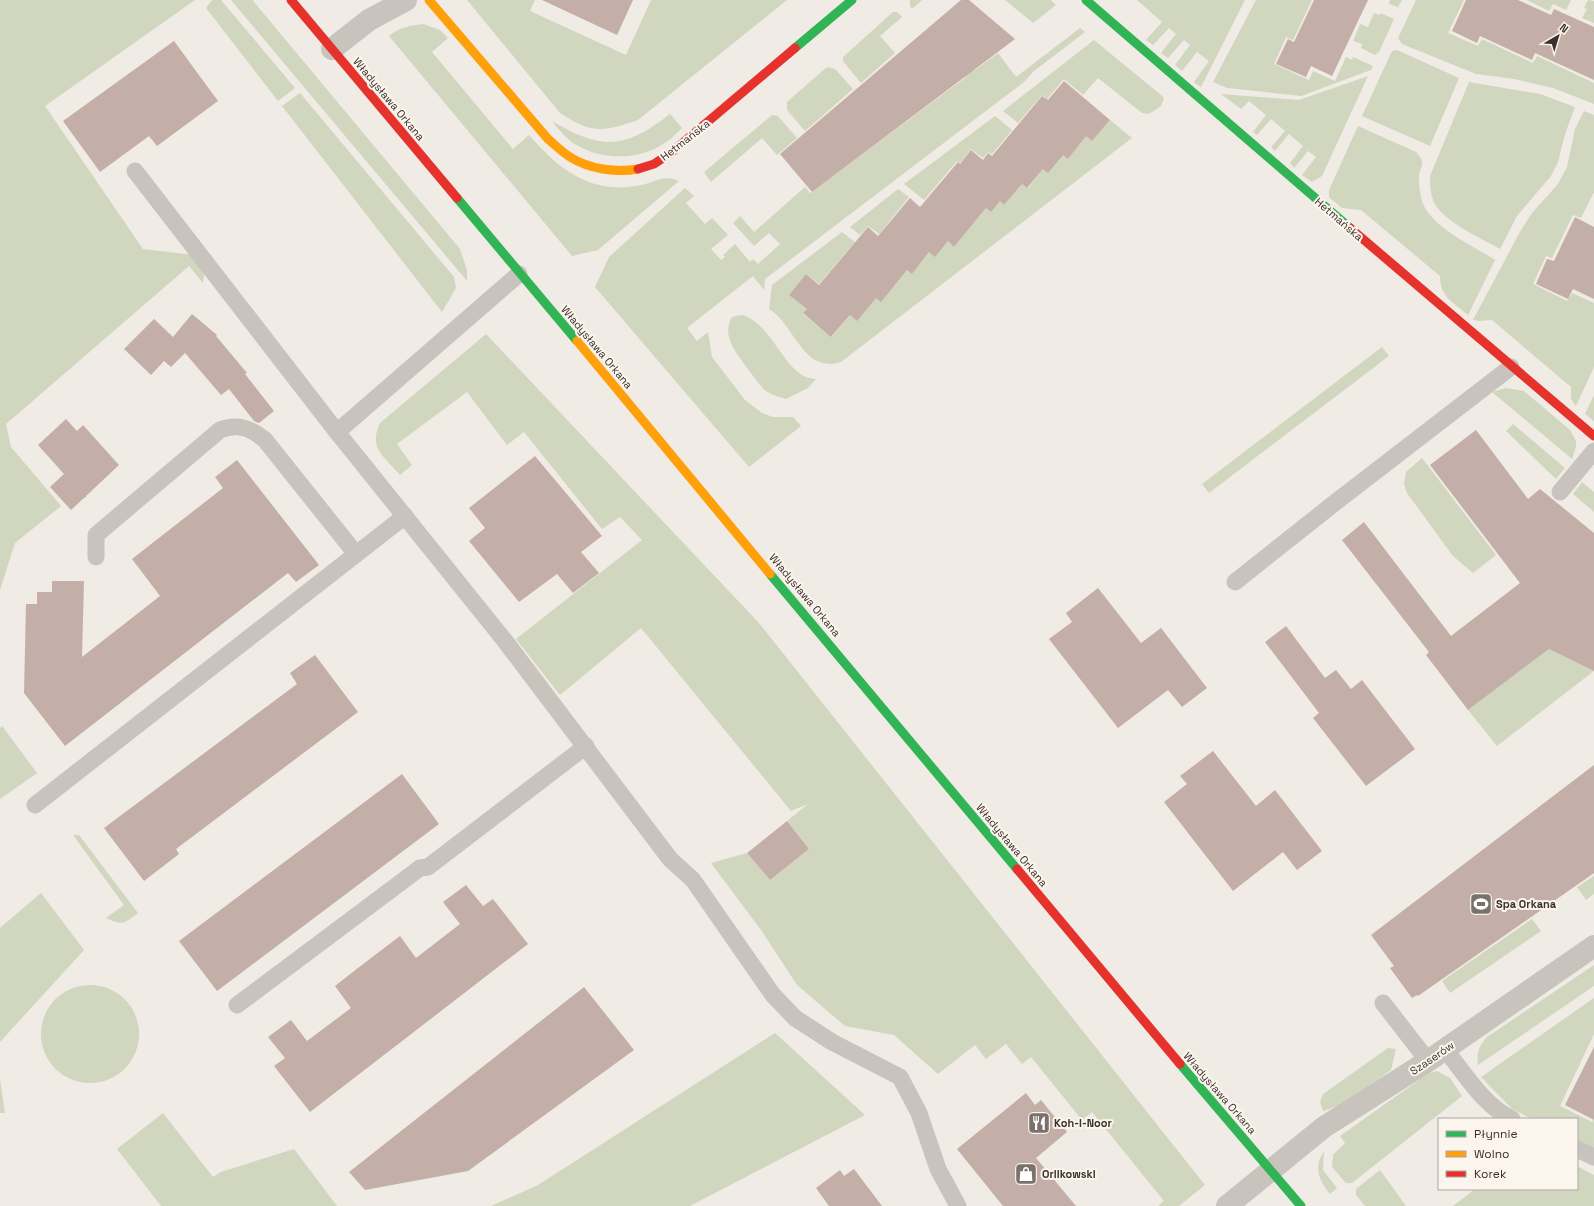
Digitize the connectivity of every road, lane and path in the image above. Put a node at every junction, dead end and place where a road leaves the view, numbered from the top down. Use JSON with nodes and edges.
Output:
{"nodes":[{"id":1,"x":291,"y":0,"type":"edge"},
{"id":2,"x":406,"y":0,"type":"edge"},
{"id":3,"x":429,"y":0,"type":"edge"},
{"id":4,"x":852,"y":0,"type":"edge"},
{"id":5,"x":1086,"y":0,"type":"edge"},
{"id":6,"x":332,"y":48,"type":"junction"},
{"id":7,"x":135,"y":171,"type":"dead end"},
{"id":8,"x":519,"y":274,"type":"junction"},
{"id":9,"x":1511,"y":367,"type":"junction"},
{"id":10,"x":337,"y":432,"type":"junction"},
{"id":11,"x":1594,"y":436,"type":"edge"},
{"id":12,"x":1594,"y":451,"type":"edge"},
{"id":13,"x":1560,"y":492,"type":"dead end"},
{"id":14,"x":405,"y":516,"type":"junction"},
{"id":15,"x":356,"y":554,"type":"junction"},
{"id":16,"x":96,"y":557,"type":"dead end"},
{"id":17,"x":1236,"y":582,"type":"dead end"},
{"id":18,"x":586,"y":746,"type":"junction"},
{"id":19,"x":35,"y":805,"type":"dead end"},
{"id":20,"x":1594,"y":946,"type":"edge"},
{"id":21,"x":1383,"y":1003,"type":"dead end"},
{"id":22,"x":237,"y":1005,"type":"dead end"},
{"id":23,"x":1445,"y":1049,"type":"junction"},
{"id":24,"x":1428,"y":1061,"type":"junction"},
{"id":25,"x":1510,"y":1118,"type":"edge"},
{"id":26,"x":1578,"y":1150,"type":"edge"},
{"id":27,"x":1594,"y":1157,"type":"edge"},
{"id":28,"x":1271,"y":1170,"type":"junction"},
{"id":29,"x":958,"y":1206,"type":"edge"},
{"id":30,"x":1227,"y":1206,"type":"edge"},
{"id":31,"x":1301,"y":1206,"type":"edge"}],
"edges":[{"from":1,"to":6,"type":"street","name":"Władysława Orkana"},
{"from":2,"to":6,"type":"street"},
{"from":3,"to":4,"type":"street","name":"Hetmańska"},
{"from":5,"to":9,"type":"street","name":"Hetmańska"},
{"from":6,"to":8,"type":"street","name":"Władysława Orkana"},
{"from":7,"to":10,"type":"lane"},
{"from":8,"to":10,"type":"lane"},
{"from":8,"to":28,"type":"street","name":"Władysława Orkana"},
{"from":9,"to":11,"type":"street","name":"Hetmańska"},
{"from":9,"to":17,"type":"lane"},
{"from":10,"to":14,"type":"lane"},
{"from":12,"to":13,"type":"lane"},
{"from":14,"to":15,"type":"lane"},
{"from":14,"to":18,"type":"lane"},
{"from":15,"to":16,"type":"lane"},
{"from":15,"to":19,"type":"lane"},
{"from":18,"to":22,"type":"lane"},
{"from":18,"to":29,"type":"lane"},
{"from":20,"to":23,"type":"street","name":"Szaserów"},
{"from":21,"to":24,"type":"lane"},
{"from":23,"to":24,"type":"street","name":"Szaserów"},
{"from":23,"to":25,"type":"lane"},
{"from":24,"to":28,"type":"street","name":"Szaserów"},
{"from":26,"to":27,"type":"lane"},
{"from":28,"to":30,"type":"street","name":"Szaserów"},
{"from":28,"to":31,"type":"street","name":"Władysława Orkana"}]}
